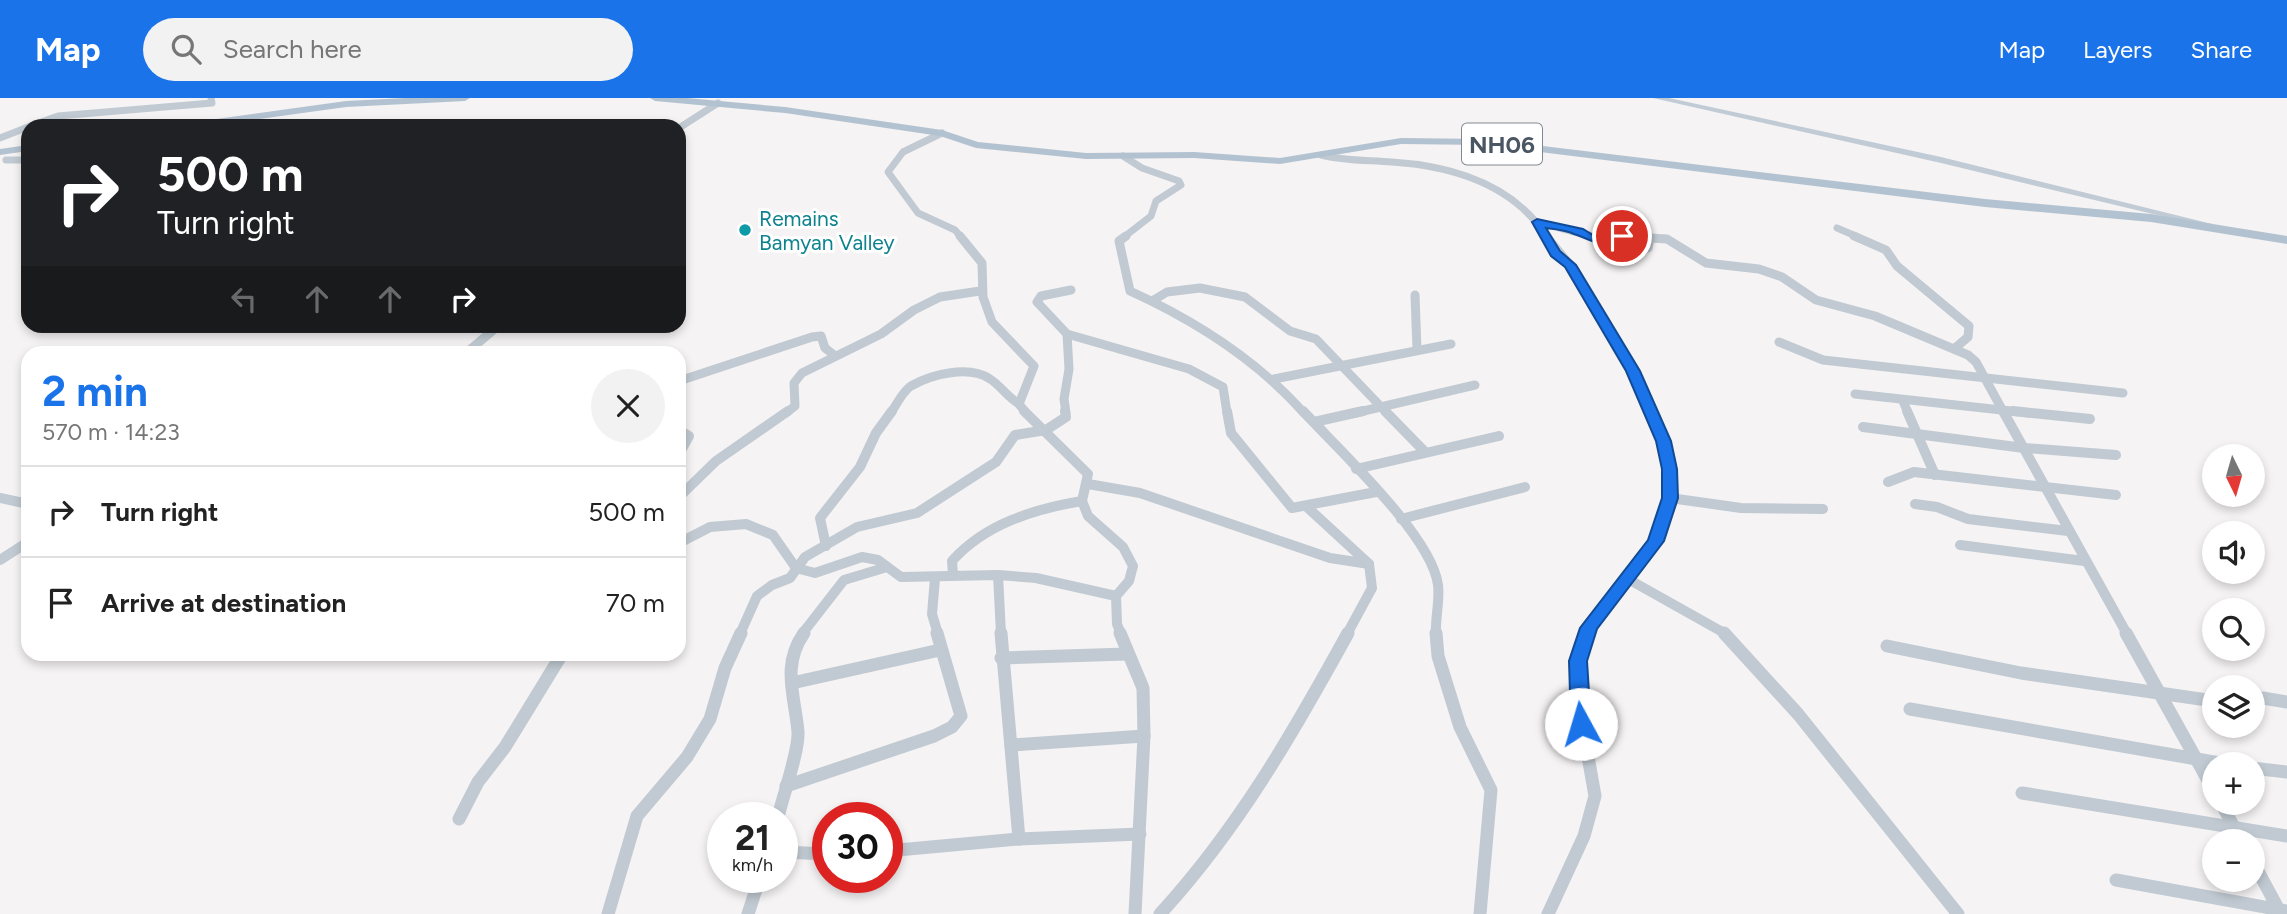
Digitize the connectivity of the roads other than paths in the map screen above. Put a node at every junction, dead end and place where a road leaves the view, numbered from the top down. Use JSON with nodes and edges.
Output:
{"nodes":[{"id":1,"x":211,"y":98,"type":"edge"},
{"id":2,"x":465,"y":98,"type":"edge"},
{"id":3,"x":655,"y":98,"type":"edge"},
{"id":4,"x":1657,"y":98,"type":"edge"},
{"id":5,"x":349,"y":101,"type":"edge"},
{"id":6,"x":718,"y":103,"type":"junction"},
{"id":7,"x":49,"y":119,"type":"edge"},
{"id":8,"x":233,"y":119,"type":"edge"},
{"id":9,"x":686,"y":124,"type":"edge"},
{"id":10,"x":21,"y":129,"type":"edge"},
{"id":11,"x":942,"y":133,"type":"junction"},
{"id":12,"x":0,"y":138,"type":"edge"},
{"id":13,"x":21,"y":150,"type":"edge"},
{"id":14,"x":1321,"y":155,"type":"junction"},
{"id":15,"x":3,"y":156,"type":"edge"},
{"id":16,"x":1123,"y":156,"type":"junction"},
{"id":17,"x":21,"y":159,"type":"edge"},
{"id":18,"x":2076,"y":193,"type":"junction"},
{"id":19,"x":2114,"y":203,"type":"junction"},
{"id":20,"x":2073,"y":210,"type":"junction"},
{"id":21,"x":2151,"y":218,"type":"junction"},
{"id":22,"x":1537,"y":222,"type":"junction"},
{"id":23,"x":1837,"y":228,"type":"dead end"},
{"id":24,"x":2225,"y":228,"type":"junction"},
{"id":25,"x":2287,"y":240,"type":"edge"},
{"id":26,"x":1071,"y":290,"type":"dead end"},
{"id":27,"x":980,"y":291,"type":"junction"},
{"id":28,"x":1415,"y":295,"type":"dead end"},
{"id":29,"x":1153,"y":301,"type":"junction"},
{"id":30,"x":490,"y":333,"type":"edge"},
{"id":31,"x":1067,"y":334,"type":"junction"},
{"id":32,"x":1779,"y":342,"type":"dead end"},
{"id":33,"x":1451,"y":344,"type":"dead end"},
{"id":34,"x":474,"y":346,"type":"edge"},
{"id":35,"x":1954,"y":349,"type":"junction"},
{"id":36,"x":1417,"y":350,"type":"junction"},
{"id":37,"x":834,"y":355,"type":"junction"},
{"id":38,"x":1342,"y":364,"type":"junction"},
{"id":39,"x":686,"y":379,"type":"edge"},
{"id":40,"x":1274,"y":379,"type":"junction"},
{"id":41,"x":1984,"y":379,"type":"junction"},
{"id":42,"x":1475,"y":385,"type":"dead end"},
{"id":43,"x":2123,"y":393,"type":"dead end"},
{"id":44,"x":1855,"y":394,"type":"dead end"},
{"id":45,"x":1903,"y":401,"type":"junction"},
{"id":46,"x":1020,"y":404,"type":"junction"},
{"id":47,"x":1383,"y":407,"type":"junction"},
{"id":48,"x":2004,"y":412,"type":"junction"},
{"id":49,"x":2090,"y":419,"type":"dead end"},
{"id":50,"x":1314,"y":422,"type":"junction"},
{"id":51,"x":1863,"y":427,"type":"dead end"},
{"id":52,"x":1046,"y":430,"type":"junction"},
{"id":53,"x":1917,"y":434,"type":"junction"},
{"id":54,"x":1499,"y":436,"type":"dead end"},
{"id":55,"x":2024,"y":448,"type":"junction"},
{"id":56,"x":1426,"y":452,"type":"junction"},
{"id":57,"x":2116,"y":455,"type":"dead end"},
{"id":58,"x":1356,"y":469,"type":"junction"},
{"id":59,"x":1935,"y":475,"type":"junction"},
{"id":60,"x":1888,"y":482,"type":"dead end"},
{"id":61,"x":1088,"y":484,"type":"junction"},
{"id":62,"x":1525,"y":487,"type":"dead end"},
{"id":63,"x":2047,"y":489,"type":"junction"},
{"id":64,"x":686,"y":490,"type":"edge"},
{"id":65,"x":1376,"y":492,"type":"junction"},
{"id":66,"x":2116,"y":495,"type":"dead end"},
{"id":67,"x":0,"y":498,"type":"edge"},
{"id":68,"x":1670,"y":498,"type":"junction"},
{"id":69,"x":1082,"y":501,"type":"junction"},
{"id":70,"x":21,"y":502,"type":"edge"},
{"id":71,"x":1915,"y":504,"type":"dead end"},
{"id":72,"x":1307,"y":507,"type":"junction"},
{"id":73,"x":1823,"y":509,"type":"dead end"},
{"id":74,"x":1401,"y":519,"type":"junction"},
{"id":75,"x":2068,"y":531,"type":"junction"},
{"id":76,"x":686,"y":538,"type":"edge"},
{"id":77,"x":1960,"y":545,"type":"dead end"},
{"id":78,"x":21,"y":546,"type":"edge"},
{"id":79,"x":826,"y":546,"type":"junction"},
{"id":80,"x":0,"y":560,"type":"edge"},
{"id":81,"x":2084,"y":561,"type":"junction"},
{"id":82,"x":1369,"y":565,"type":"junction"},
{"id":83,"x":887,"y":567,"type":"junction"},
{"id":84,"x":796,"y":568,"type":"junction"},
{"id":85,"x":953,"y":574,"type":"junction"},
{"id":86,"x":998,"y":575,"type":"junction"},
{"id":87,"x":935,"y":578,"type":"junction"},
{"id":88,"x":1628,"y":579,"type":"junction"},
{"id":89,"x":1116,"y":596,"type":"junction"},
{"id":90,"x":1887,"y":646,"type":"dead end"},
{"id":91,"x":940,"y":650,"type":"junction"},
{"id":92,"x":1127,"y":654,"type":"junction"},
{"id":93,"x":1001,"y":658,"type":"junction"},
{"id":94,"x":558,"y":661,"type":"edge"},
{"id":95,"x":792,"y":684,"type":"junction"},
{"id":96,"x":2162,"y":695,"type":"junction"},
{"id":97,"x":2265,"y":698,"type":"edge"},
{"id":98,"x":2202,"y":700,"type":"edge"},
{"id":99,"x":2287,"y":702,"type":"edge"},
{"id":100,"x":1910,"y":709,"type":"dead end"},
{"id":101,"x":1144,"y":736,"type":"junction"},
{"id":102,"x":1011,"y":745,"type":"junction"},
{"id":103,"x":2196,"y":760,"type":"junction"},
{"id":104,"x":2202,"y":761,"type":"edge"},
{"id":105,"x":2265,"y":769,"type":"edge"},
{"id":106,"x":2202,"y":770,"type":"edge"},
{"id":107,"x":2287,"y":772,"type":"edge"},
{"id":108,"x":786,"y":786,"type":"junction"},
{"id":109,"x":2022,"y":793,"type":"dead end"},
{"id":110,"x":782,"y":802,"type":"edge"},
{"id":111,"x":459,"y":819,"type":"dead end"},
{"id":112,"x":2208,"y":829,"type":"edge"},
{"id":113,"x":1140,"y":834,"type":"junction"},
{"id":114,"x":2265,"y":836,"type":"edge"},
{"id":115,"x":2287,"y":836,"type":"edge"},
{"id":116,"x":1019,"y":839,"type":"junction"},
{"id":117,"x":903,"y":850,"type":"edge"},
{"id":118,"x":2116,"y":880,"type":"dead end"},
{"id":119,"x":2265,"y":882,"type":"edge"},
{"id":120,"x":755,"y":893,"type":"edge"},
{"id":121,"x":2283,"y":912,"type":"edge"},
{"id":122,"x":608,"y":914,"type":"edge"},
{"id":123,"x":748,"y":914,"type":"edge"},
{"id":124,"x":1135,"y":914,"type":"edge"},
{"id":125,"x":1160,"y":914,"type":"edge"},
{"id":126,"x":1480,"y":914,"type":"edge"},
{"id":127,"x":1548,"y":914,"type":"edge"},
{"id":128,"x":1958,"y":914,"type":"edge"}],
"edges":[{"from":1,"to":7,"type":"street"},
{"from":2,"to":5,"type":"main road"},
{"from":3,"to":6,"type":"main road","number":"NH06"},
{"from":4,"to":18,"type":"main road"},
{"from":5,"to":8,"type":"main road"},
{"from":6,"to":9,"type":"street"},
{"from":6,"to":11,"type":"main road","number":"NH06"},
{"from":10,"to":12,"type":"street"},
{"from":11,"to":16,"type":"main road","number":"NH06"},
{"from":11,"to":27,"type":"street"},
{"from":13,"to":15,"type":"main road"},
{"from":14,"to":16,"type":"main road","number":"NH06"},
{"from":14,"to":20,"type":"main road","number":"NH06"},
{"from":14,"to":22,"type":"street"},
{"from":15,"to":17,"type":"street"},
{"from":16,"to":29,"type":"street"},
{"from":18,"to":19,"type":"main road"},
{"from":18,"to":20,"type":"main road"},
{"from":19,"to":21,"type":"main road"},
{"from":19,"to":24,"type":"main road"},
{"from":20,"to":21,"type":"main road","number":"NH06"},
{"from":21,"to":24,"type":"main road","number":"NH06"},
{"from":22,"to":35,"type":"street"},
{"from":22,"to":68,"type":"street"},
{"from":23,"to":35,"type":"street"},
{"from":24,"to":25,"type":"main road","number":"NH06"},
{"from":26,"to":31,"type":"street"},
{"from":27,"to":37,"type":"street"},
{"from":27,"to":46,"type":"street"},
{"from":28,"to":36,"type":"street"},
{"from":29,"to":38,"type":"street"},
{"from":29,"to":40,"type":"street"},
{"from":30,"to":34,"type":"street"},
{"from":31,"to":52,"type":"street"},
{"from":31,"to":72,"type":"street"},
{"from":32,"to":41,"type":"street"},
{"from":33,"to":36,"type":"street"},
{"from":35,"to":41,"type":"street"},
{"from":36,"to":38,"type":"street"},
{"from":37,"to":39,"type":"street"},
{"from":37,"to":64,"type":"street"},
{"from":38,"to":40,"type":"street"},
{"from":38,"to":47,"type":"street"},
{"from":40,"to":50,"type":"street"},
{"from":41,"to":43,"type":"street"},
{"from":41,"to":48,"type":"street"},
{"from":42,"to":47,"type":"street"},
{"from":44,"to":45,"type":"street"},
{"from":45,"to":48,"type":"street"},
{"from":45,"to":53,"type":"street"},
{"from":46,"to":52,"type":"street"},
{"from":46,"to":79,"type":"street"},
{"from":47,"to":50,"type":"street"},
{"from":47,"to":56,"type":"street"},
{"from":48,"to":49,"type":"street"},
{"from":48,"to":55,"type":"street"},
{"from":50,"to":58,"type":"street"},
{"from":51,"to":53,"type":"street"},
{"from":52,"to":61,"type":"street"},
{"from":52,"to":79,"type":"street"},
{"from":53,"to":55,"type":"street"},
{"from":53,"to":59,"type":"street"},
{"from":54,"to":56,"type":"street"},
{"from":55,"to":57,"type":"street"},
{"from":55,"to":63,"type":"street"},
{"from":56,"to":58,"type":"street"},
{"from":58,"to":65,"type":"street"},
{"from":59,"to":60,"type":"street"},
{"from":59,"to":63,"type":"street"},
{"from":61,"to":69,"type":"street"},
{"from":61,"to":82,"type":"street"},
{"from":62,"to":74,"type":"street"},
{"from":63,"to":66,"type":"street"},
{"from":63,"to":75,"type":"street"},
{"from":65,"to":72,"type":"street"},
{"from":65,"to":74,"type":"street"},
{"from":67,"to":70,"type":"street"},
{"from":68,"to":73,"type":"street"},
{"from":68,"to":88,"type":"street"},
{"from":69,"to":85,"type":"street"},
{"from":69,"to":89,"type":"street"},
{"from":71,"to":75,"type":"street"},
{"from":72,"to":82,"type":"street"},
{"from":74,"to":126,"type":"street"},
{"from":75,"to":81,"type":"street"},
{"from":76,"to":84,"type":"street"},
{"from":77,"to":81,"type":"street"},
{"from":78,"to":80,"type":"street"},
{"from":79,"to":84,"type":"street"},
{"from":81,"to":96,"type":"street"},
{"from":82,"to":125,"type":"street"},
{"from":83,"to":84,"type":"street"},
{"from":83,"to":87,"type":"street"},
{"from":83,"to":95,"type":"street"},
{"from":84,"to":122,"type":"street"},
{"from":85,"to":86,"type":"street"},
{"from":85,"to":87,"type":"street"},
{"from":86,"to":89,"type":"street"},
{"from":86,"to":93,"type":"street"},
{"from":87,"to":91,"type":"street"},
{"from":88,"to":127,"type":"street"},
{"from":88,"to":128,"type":"street"},
{"from":89,"to":92,"type":"street"},
{"from":90,"to":96,"type":"street"},
{"from":91,"to":95,"type":"street"},
{"from":91,"to":108,"type":"street"},
{"from":92,"to":93,"type":"street"},
{"from":92,"to":101,"type":"street"},
{"from":93,"to":102,"type":"street"},
{"from":94,"to":111,"type":"street"},
{"from":95,"to":108,"type":"street"},
{"from":96,"to":98,"type":"street"},
{"from":96,"to":103,"type":"street"},
{"from":97,"to":99,"type":"street"},
{"from":100,"to":103,"type":"street"},
{"from":101,"to":102,"type":"street"},
{"from":101,"to":113,"type":"street"},
{"from":102,"to":116,"type":"street"},
{"from":103,"to":104,"type":"street"},
{"from":103,"to":106,"type":"street"},
{"from":105,"to":107,"type":"street"},
{"from":108,"to":110,"type":"street"},
{"from":109,"to":112,"type":"street"},
{"from":113,"to":116,"type":"street"},
{"from":113,"to":124,"type":"street"},
{"from":114,"to":115,"type":"street"},
{"from":116,"to":117,"type":"street"},
{"from":118,"to":121,"type":"street"},
{"from":119,"to":121,"type":"street"},
{"from":120,"to":123,"type":"street"}]}
